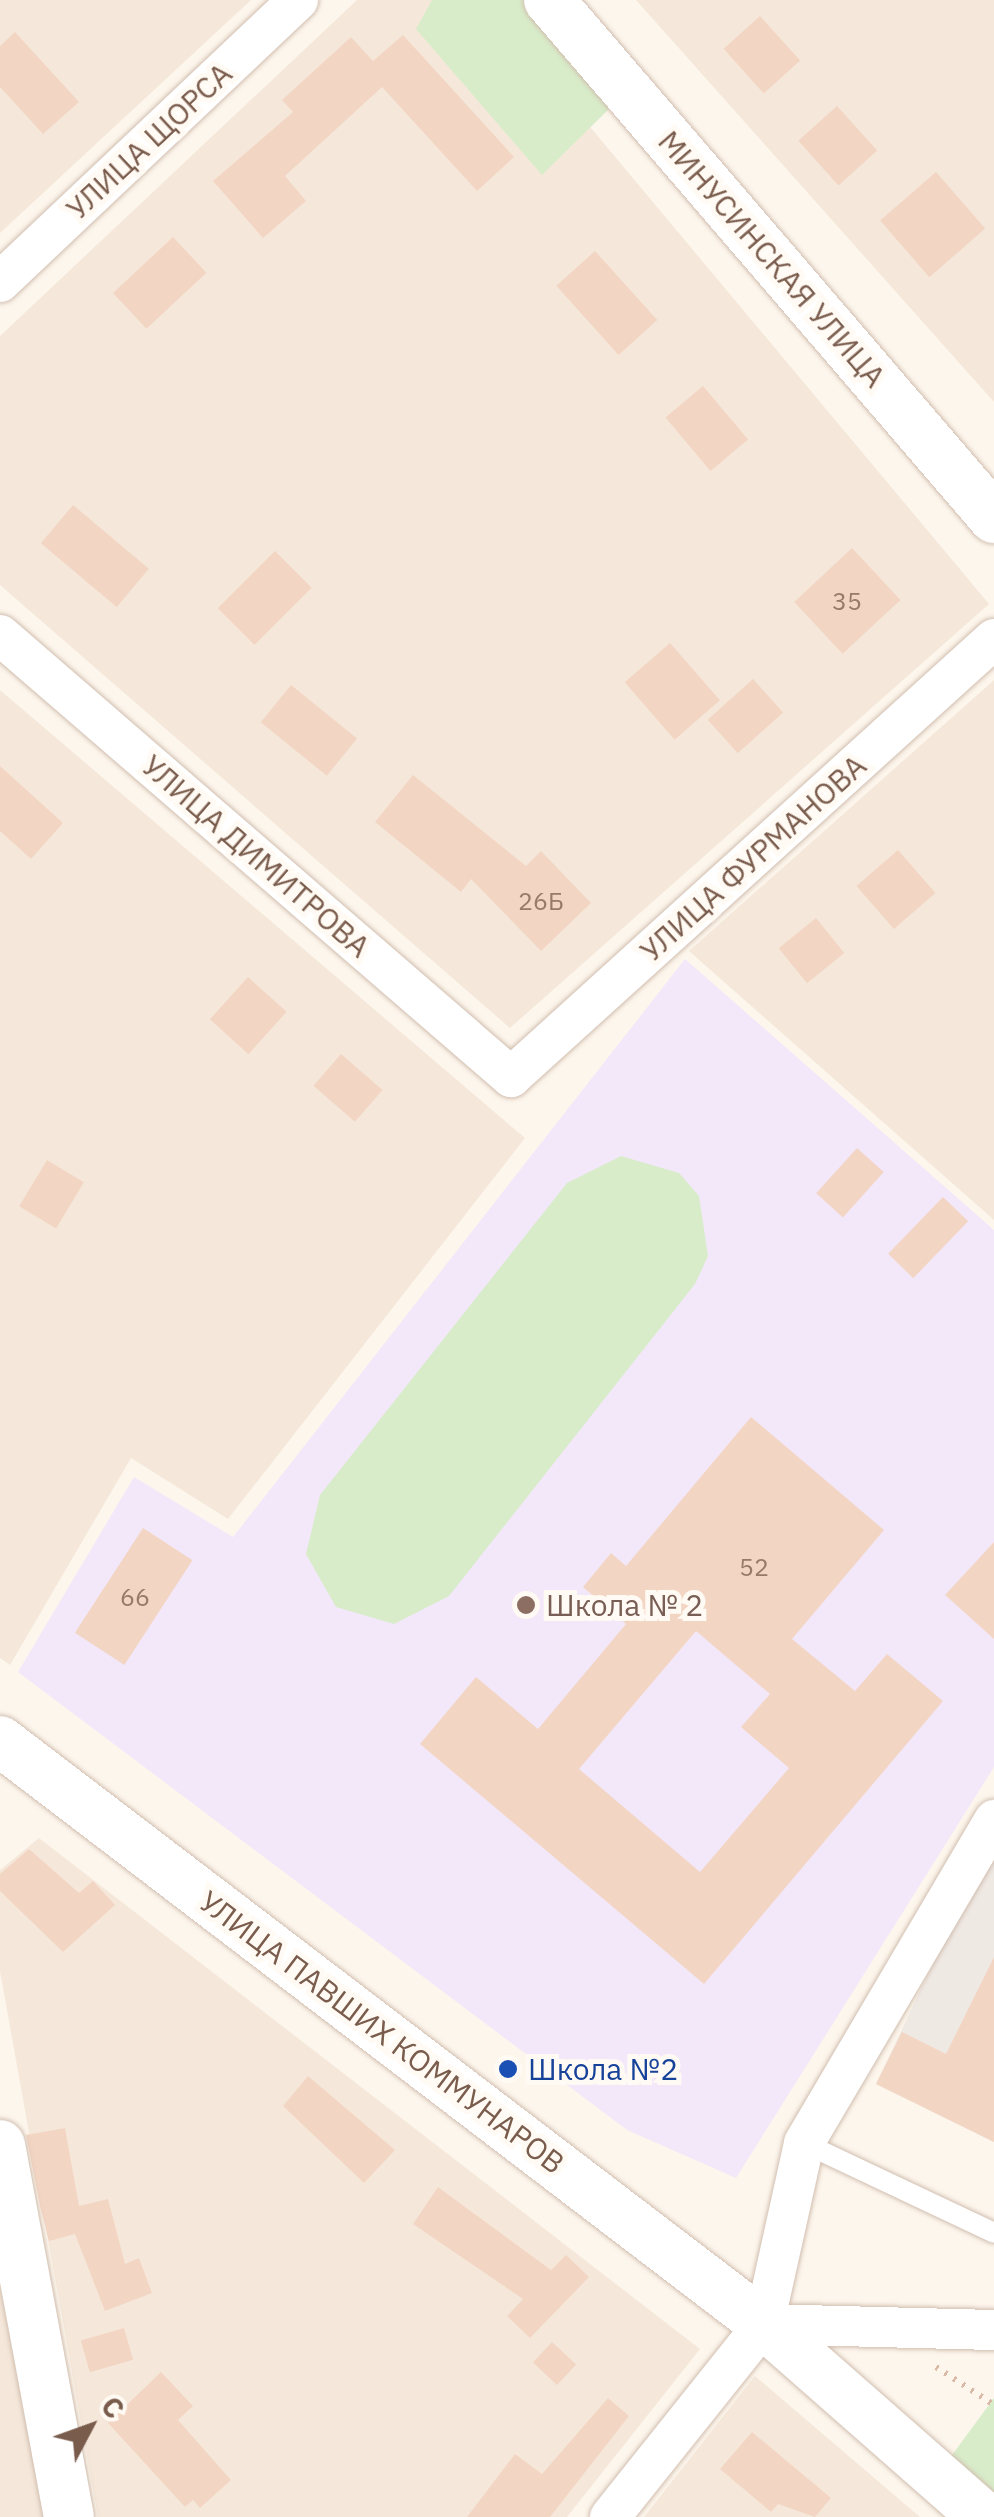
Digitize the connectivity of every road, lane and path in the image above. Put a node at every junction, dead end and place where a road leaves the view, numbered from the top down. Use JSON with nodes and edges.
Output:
{"nodes":[{"id":1,"x":298,"y":0,"type":"edge"},
{"id":2,"x":549,"y":0,"type":"edge"},
{"id":3,"x":0,"y":282,"type":"edge"},
{"id":4,"x":994,"y":518,"type":"edge"},
{"id":5,"x":0,"y":635,"type":"edge"},
{"id":6,"x":994,"y":639,"type":"edge"},
{"id":7,"x":511,"y":1077,"type":"joint"},
{"id":8,"x":0,"y":1740,"type":"edge"},
{"id":9,"x":994,"y":1820,"type":"edge"},
{"id":10,"x":804,"y":2143,"type":"junction"},
{"id":11,"x":0,"y":2145,"type":"edge"},
{"id":12,"x":994,"y":2233,"type":"edge"},
{"id":13,"x":764,"y":2324,"type":"junction"},
{"id":14,"x":994,"y":2330,"type":"edge"},
{"id":15,"x":931,"y":2363,"type":"dead end"},
{"id":16,"x":994,"y":2405,"type":"edge"},
{"id":17,"x":69,"y":2517,"type":"edge"},
{"id":18,"x":610,"y":2517,"type":"edge"},
{"id":19,"x":984,"y":2517,"type":"edge"}],
"edges":[{"from":1,"to":3,"type":"street","name":"УЛИЦА ЩОРСА"},
{"from":2,"to":4,"type":"street","name":"МИНУСИНСКАЯ УЛИЦА"},
{"from":5,"to":7,"type":"street","name":"УЛИЦА ДИМИТРОВА"},
{"from":6,"to":7,"type":"street","name":"УЛИЦА ФУРМАНОВА"},
{"from":8,"to":13,"type":"street","name":"УЛИЦА ПАВШИХ КОММУНАРОВ"},
{"from":9,"to":10,"type":"street"},
{"from":10,"to":12,"type":"lane"},
{"from":10,"to":13,"type":"street"},
{"from":11,"to":17,"type":"street"},
{"from":13,"to":14,"type":"street"},
{"from":13,"to":18,"type":"street"},
{"from":13,"to":19,"type":"street","name":"УЛИЦА ПАВШИХ КОММУНАРОВ"},
{"from":15,"to":16,"type":"path"}]}
